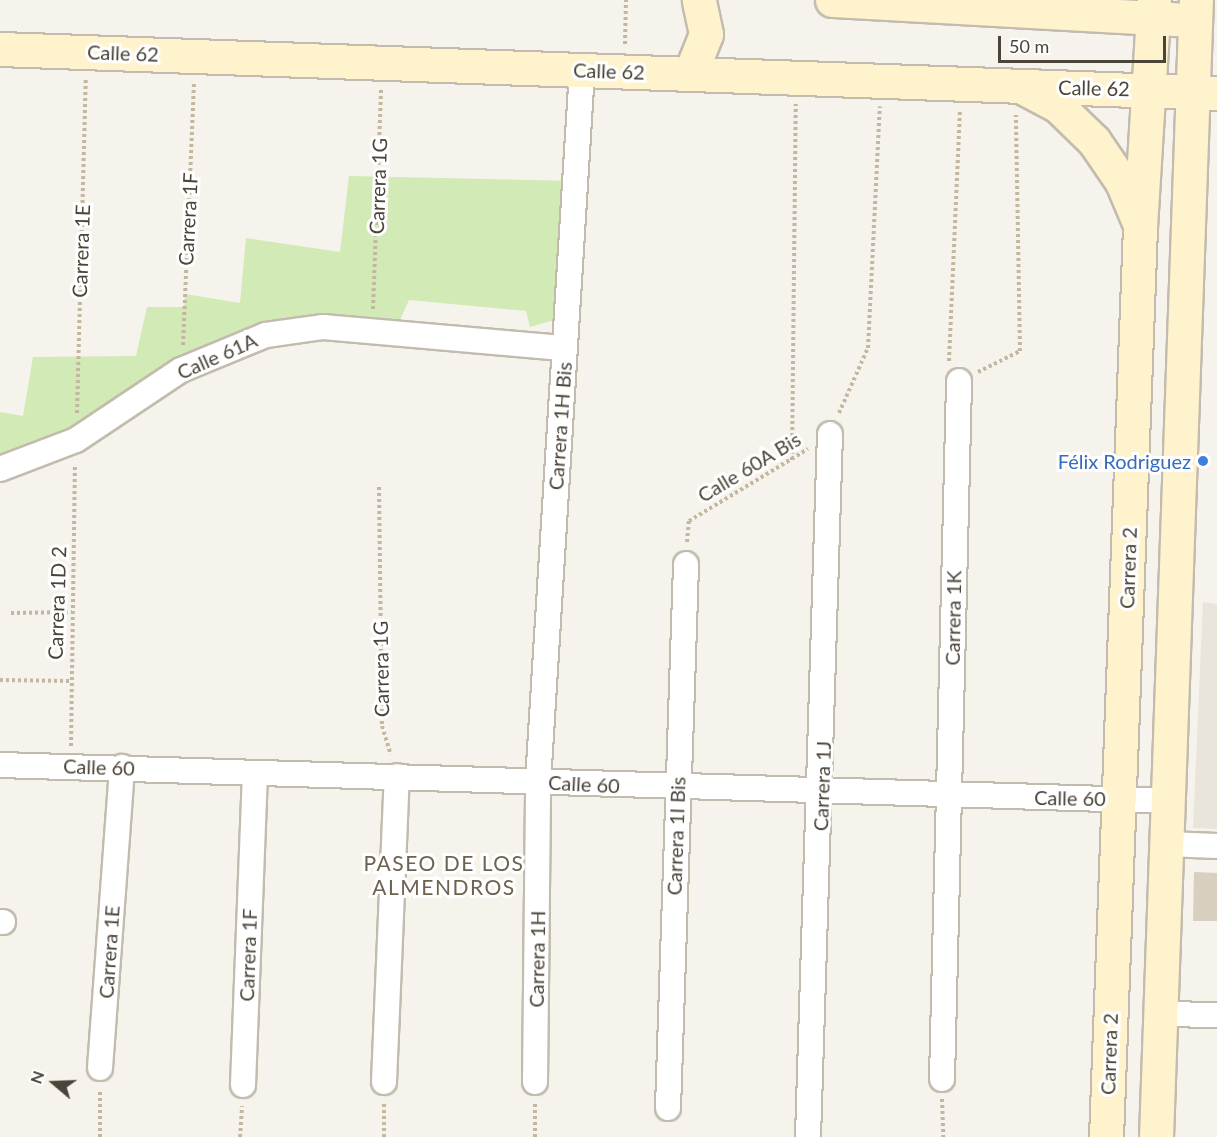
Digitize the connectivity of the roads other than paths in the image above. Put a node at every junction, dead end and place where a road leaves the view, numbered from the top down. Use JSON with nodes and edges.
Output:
{"nodes":[{"id":1,"x":699,"y":0,"type":"edge"},
{"id":2,"x":832,"y":0,"type":"edge"},
{"id":3,"x":1090,"y":0,"type":"edge"},
{"id":4,"x":1154,"y":9,"type":"edge"},
{"id":5,"x":1041,"y":10,"type":"junction"},
{"id":6,"x":1203,"y":14,"type":"edge"},
{"id":7,"x":0,"y":49,"type":"edge"},
{"id":8,"x":582,"y":70,"type":"junction"},
{"id":9,"x":690,"y":74,"type":"junction"},
{"id":10,"x":1149,"y":89,"type":"junction"},
{"id":11,"x":1205,"y":92,"type":"edge"},
{"id":12,"x":1016,"y":95,"type":"junction"},
{"id":13,"x":1217,"y":173,"type":"edge"},
{"id":14,"x":1140,"y":227,"type":"junction"},
{"id":15,"x":1191,"y":235,"type":"junction"},
{"id":16,"x":565,"y":348,"type":"junction"},
{"id":17,"x":959,"y":381,"type":"road end"},
{"id":18,"x":830,"y":434,"type":"road end"},
{"id":19,"x":0,"y":469,"type":"edge"},
{"id":20,"x":1179,"y":542,"type":"junction"},
{"id":21,"x":1129,"y":543,"type":"junction"},
{"id":22,"x":686,"y":564,"type":"road end"},
{"id":23,"x":0,"y":765,"type":"edge"},
{"id":24,"x":122,"y":767,"type":"junction"},
{"id":25,"x":255,"y":773,"type":"junction"},
{"id":26,"x":397,"y":776,"type":"junction"},
{"id":27,"x":538,"y":782,"type":"junction"},
{"id":28,"x":677,"y":788,"type":"junction"},
{"id":29,"x":822,"y":792,"type":"junction"},
{"id":30,"x":949,"y":797,"type":"junction"},
{"id":31,"x":1119,"y":799,"type":"junction"},
{"id":32,"x":1169,"y":801,"type":"junction"},
{"id":33,"x":1167,"y":844,"type":"junction"},
{"id":34,"x":1217,"y":846,"type":"edge"},
{"id":35,"x":1161,"y":1014,"type":"junction"},
{"id":36,"x":1217,"y":1015,"type":"edge"},
{"id":37,"x":100,"y":1068,"type":"road end"},
{"id":38,"x":942,"y":1079,"type":"road end"},
{"id":39,"x":384,"y":1082,"type":"road end"},
{"id":40,"x":535,"y":1082,"type":"road end"},
{"id":41,"x":243,"y":1085,"type":"road end"},
{"id":42,"x":668,"y":1108,"type":"dead end"},
{"id":43,"x":808,"y":1137,"type":"edge"},
{"id":44,"x":1106,"y":1137,"type":"edge"},
{"id":45,"x":1156,"y":1137,"type":"edge"}],
"edges":[{"from":1,"to":9,"type":"street"},
{"from":2,"to":5,"type":"street"},
{"from":3,"to":5,"type":"street"},
{"from":4,"to":5,"type":"street"},
{"from":4,"to":6,"type":"street"},
{"from":4,"to":10,"type":"street","name":"Carrera 2"},
{"from":6,"to":11,"type":"street"},
{"from":7,"to":8,"type":"street","name":"Calle 62"},
{"from":8,"to":9,"type":"street","name":"Calle 62"},
{"from":8,"to":16,"type":"street","name":"Carrera 1H Bis"},
{"from":9,"to":12,"type":"street","name":"Calle 62"},
{"from":10,"to":11,"type":"street","name":"Calle 62"},
{"from":10,"to":12,"type":"street","name":"Calle 62"},
{"from":10,"to":14,"type":"street","name":"Carrera 2"},
{"from":11,"to":15,"type":"street"},
{"from":12,"to":14,"type":"street"},
{"from":13,"to":15,"type":"street"},
{"from":14,"to":21,"type":"street","name":"Carrera 2"},
{"from":15,"to":20,"type":"street"},
{"from":16,"to":19,"type":"street","name":"Calle 61A"},
{"from":16,"to":27,"type":"street","name":"Carrera 1H Bis"},
{"from":17,"to":30,"type":"street","name":"Carrera 1K"},
{"from":18,"to":29,"type":"street","name":"Carrera 1J"},
{"from":20,"to":21,"type":"street"},
{"from":20,"to":32,"type":"street"},
{"from":21,"to":31,"type":"street","name":"Carrera 2"},
{"from":22,"to":28,"type":"street","name":"Carrera 1I Bis"},
{"from":23,"to":24,"type":"street","name":"Calle 60"},
{"from":24,"to":25,"type":"street","name":"Calle 60"},
{"from":24,"to":37,"type":"street","name":"Carrera 1E"},
{"from":25,"to":26,"type":"street","name":"Calle 60"},
{"from":25,"to":41,"type":"street","name":"Carrera 1F"},
{"from":26,"to":27,"type":"street","name":"Calle 60"},
{"from":26,"to":39,"type":"street"},
{"from":27,"to":28,"type":"street","name":"Calle 60"},
{"from":27,"to":40,"type":"street","name":"Carrera 1H"},
{"from":28,"to":29,"type":"street","name":"Calle 60"},
{"from":28,"to":42,"type":"street","name":"Carrera 1I Bis"},
{"from":29,"to":30,"type":"street","name":"Calle 60"},
{"from":29,"to":43,"type":"street","name":"Carrera 1J"},
{"from":30,"to":31,"type":"street","name":"Calle 60"},
{"from":30,"to":38,"type":"street","name":"Carrera 1K"},
{"from":31,"to":32,"type":"street","name":"Calle 60"},
{"from":31,"to":44,"type":"street","name":"Carrera 2"},
{"from":32,"to":33,"type":"street"},
{"from":33,"to":34,"type":"street"},
{"from":33,"to":35,"type":"street"},
{"from":35,"to":36,"type":"street"},
{"from":35,"to":45,"type":"street"}]}
